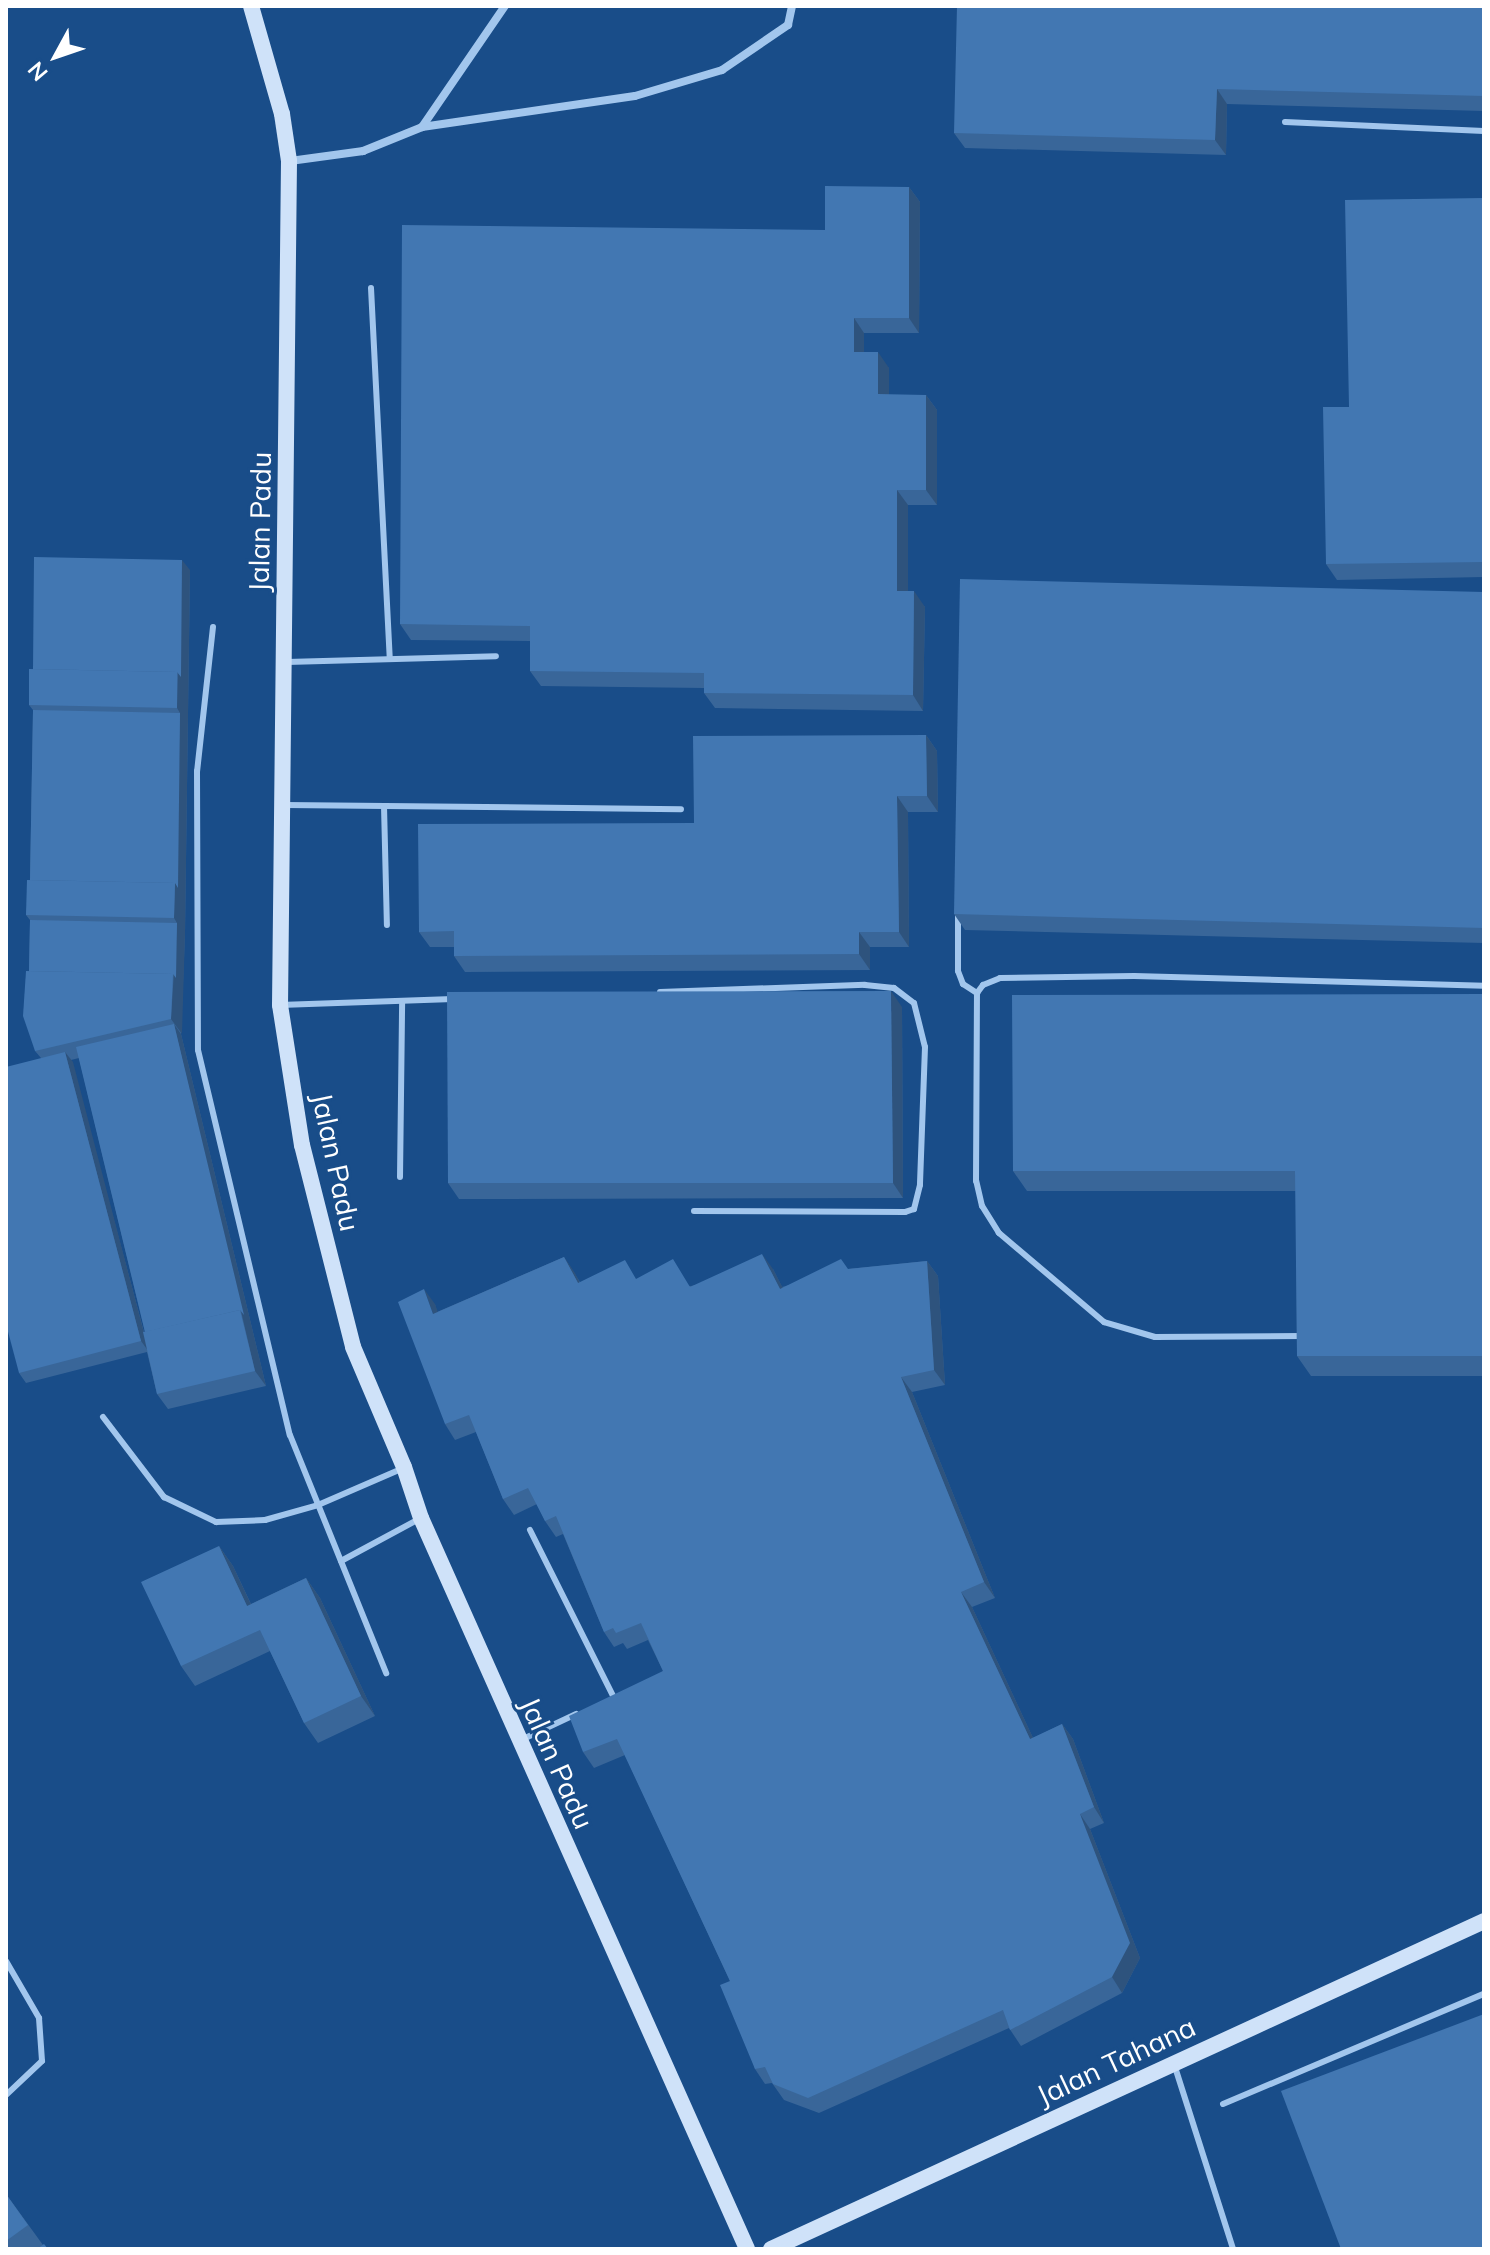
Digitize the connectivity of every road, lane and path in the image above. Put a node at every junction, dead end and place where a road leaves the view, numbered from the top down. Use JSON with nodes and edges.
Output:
{"nodes":[{"id":1,"x":251,"y":6,"type":"edge"},
{"id":2,"x":505,"y":6,"type":"edge"},
{"id":3,"x":792,"y":6,"type":"edge"},
{"id":4,"x":1285,"y":122,"type":"dead end"},
{"id":5,"x":422,"y":127,"type":"junction"},
{"id":6,"x":1484,"y":131,"type":"edge"},
{"id":7,"x":289,"y":161,"type":"junction"},
{"id":8,"x":371,"y":288,"type":"dead end"},
{"id":9,"x":213,"y":627,"type":"dead end"},
{"id":10,"x":496,"y":656,"type":"dead end"},
{"id":11,"x":390,"y":659,"type":"junction"},
{"id":12,"x":283,"y":662,"type":"junction"},
{"id":13,"x":282,"y":805,"type":"junction"},
{"id":14,"x":384,"y":806,"type":"junction"},
{"id":15,"x":681,"y":809,"type":"dead end"},
{"id":16,"x":958,"y":909,"type":"edge"},
{"id":17,"x":387,"y":925,"type":"dead end"},
{"id":18,"x":1484,"y":986,"type":"edge"},
{"id":19,"x":658,"y":992,"type":"edge"},
{"id":20,"x":977,"y":993,"type":"junction"},
{"id":21,"x":466,"y":999,"type":"edge"},
{"id":22,"x":402,"y":1001,"type":"junction"},
{"id":23,"x":280,"y":1005,"type":"junction"},
{"id":24,"x":400,"y":1177,"type":"dead end"},
{"id":25,"x":694,"y":1211,"type":"dead end"},
{"id":26,"x":1310,"y":1336,"type":"edge"},
{"id":27,"x":103,"y":1417,"type":"dead end"},
{"id":28,"x":404,"y":1467,"type":"junction"},
{"id":29,"x":318,"y":1505,"type":"junction"},
{"id":30,"x":421,"y":1518,"type":"junction"},
{"id":31,"x":530,"y":1530,"type":"dead end"},
{"id":32,"x":341,"y":1561,"type":"junction"},
{"id":33,"x":386,"y":1673,"type":"dead end"},
{"id":34,"x":624,"y":1690,"type":"edge"},
{"id":35,"x":613,"y":1696,"type":"junction"},
{"id":36,"x":599,"y":1702,"type":"edge"},
{"id":37,"x":586,"y":1709,"type":"edge"},
{"id":38,"x":518,"y":1741,"type":"junction"},
{"id":39,"x":1484,"y":1921,"type":"edge"},
{"id":40,"x":6,"y":1961,"type":"edge"},
{"id":41,"x":1484,"y":1994,"type":"edge"},
{"id":42,"x":1174,"y":2063,"type":"junction"},
{"id":43,"x":6,"y":2095,"type":"edge"},
{"id":44,"x":1223,"y":2104,"type":"dead end"},
{"id":45,"x":747,"y":2249,"type":"edge"},
{"id":46,"x":771,"y":2249,"type":"edge"},
{"id":47,"x":1233,"y":2249,"type":"edge"}],
"edges":[{"from":1,"to":7,"type":"street","name":"Jalan Padu"},
{"from":2,"to":5,"type":"street"},
{"from":3,"to":5,"type":"street"},
{"from":4,"to":6,"type":"lane"},
{"from":5,"to":7,"type":"street"},
{"from":7,"to":12,"type":"street","name":"Jalan Padu"},
{"from":8,"to":11,"type":"lane"},
{"from":9,"to":29,"type":"lane"},
{"from":10,"to":11,"type":"lane"},
{"from":11,"to":12,"type":"lane"},
{"from":12,"to":13,"type":"street","name":"Jalan Padu"},
{"from":13,"to":14,"type":"lane"},
{"from":13,"to":23,"type":"street","name":"Jalan Padu"},
{"from":14,"to":15,"type":"lane"},
{"from":14,"to":17,"type":"lane"},
{"from":16,"to":20,"type":"lane"},
{"from":18,"to":20,"type":"lane"},
{"from":19,"to":25,"type":"lane"},
{"from":20,"to":26,"type":"lane"},
{"from":21,"to":22,"type":"lane"},
{"from":22,"to":23,"type":"lane"},
{"from":22,"to":24,"type":"lane"},
{"from":23,"to":28,"type":"street","name":"Jalan Padu"},
{"from":27,"to":29,"type":"lane"},
{"from":28,"to":29,"type":"lane"},
{"from":28,"to":30,"type":"street","name":"Jalan Padu"},
{"from":29,"to":32,"type":"lane"},
{"from":30,"to":32,"type":"lane"},
{"from":30,"to":38,"type":"street","name":"Jalan Padu"},
{"from":31,"to":35,"type":"lane"},
{"from":32,"to":33,"type":"lane"},
{"from":34,"to":35,"type":"lane"},
{"from":35,"to":36,"type":"lane"},
{"from":37,"to":38,"type":"lane"},
{"from":38,"to":45,"type":"street","name":"Jalan Padu"},
{"from":39,"to":42,"type":"street","name":"Jalan Tahana"},
{"from":40,"to":43,"type":"lane"},
{"from":41,"to":44,"type":"lane"},
{"from":42,"to":46,"type":"street","name":"Jalan Tahana"},
{"from":42,"to":47,"type":"lane"}]}
